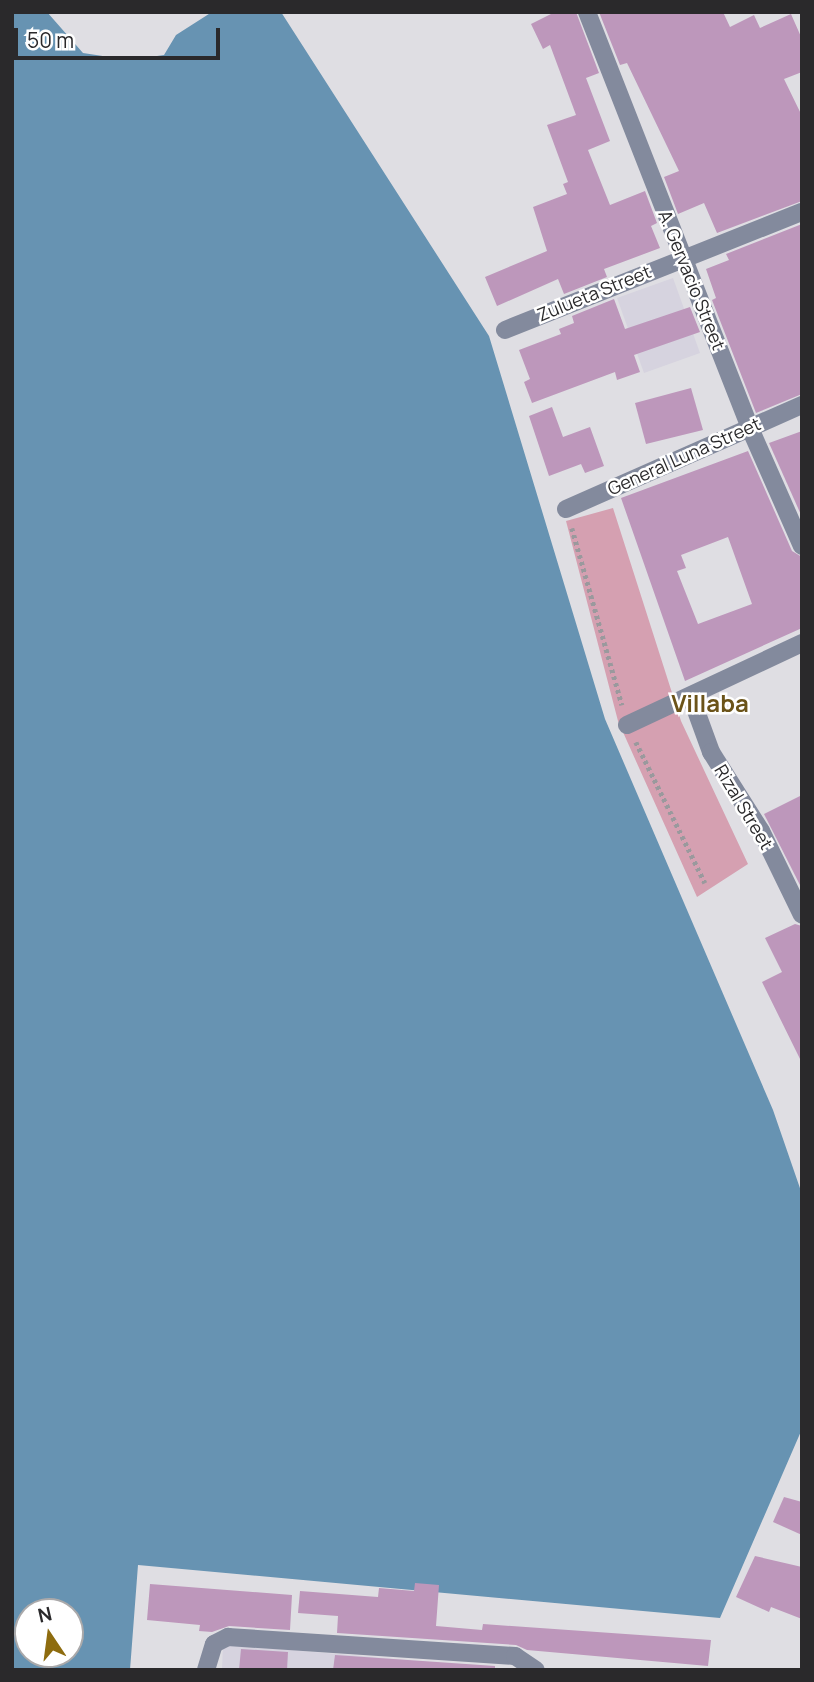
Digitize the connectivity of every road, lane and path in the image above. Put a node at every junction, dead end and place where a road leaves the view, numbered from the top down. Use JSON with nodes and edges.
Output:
{"nodes":[{"id":1,"x":587,"y":12,"type":"edge"},
{"id":2,"x":802,"y":212,"type":"edge"},
{"id":3,"x":682,"y":257,"type":"junction"},
{"id":4,"x":505,"y":330,"type":"dead end"},
{"id":5,"x":802,"y":405,"type":"edge"},
{"id":6,"x":749,"y":426,"type":"junction"},
{"id":7,"x":566,"y":509,"type":"dead end"},
{"id":8,"x":802,"y":546,"type":"edge"},
{"id":9,"x":802,"y":643,"type":"edge"},
{"id":10,"x":691,"y":697,"type":"junction"},
{"id":11,"x":627,"y":725,"type":"dead end"},
{"id":12,"x":802,"y":915,"type":"edge"},
{"id":13,"x":206,"y":1670,"type":"edge"},
{"id":14,"x":536,"y":1670,"type":"edge"}],
"edges":[{"from":1,"to":3,"type":"street","name":"A. Gervacio Street"},
{"from":2,"to":3,"type":"street","name":"Zulueta Street"},
{"from":3,"to":4,"type":"street","name":"Zulueta Street"},
{"from":3,"to":6,"type":"street","name":"A. Gervacio Street"},
{"from":5,"to":6,"type":"street","name":"General Luna Street"},
{"from":6,"to":7,"type":"street","name":"General Luna Street"},
{"from":6,"to":8,"type":"street","name":"A. Gervacio Street"},
{"from":9,"to":10,"type":"street"},
{"from":10,"to":11,"type":"street"},
{"from":10,"to":12,"type":"street","name":"Rizal Street"},
{"from":13,"to":14,"type":"street"}]}
